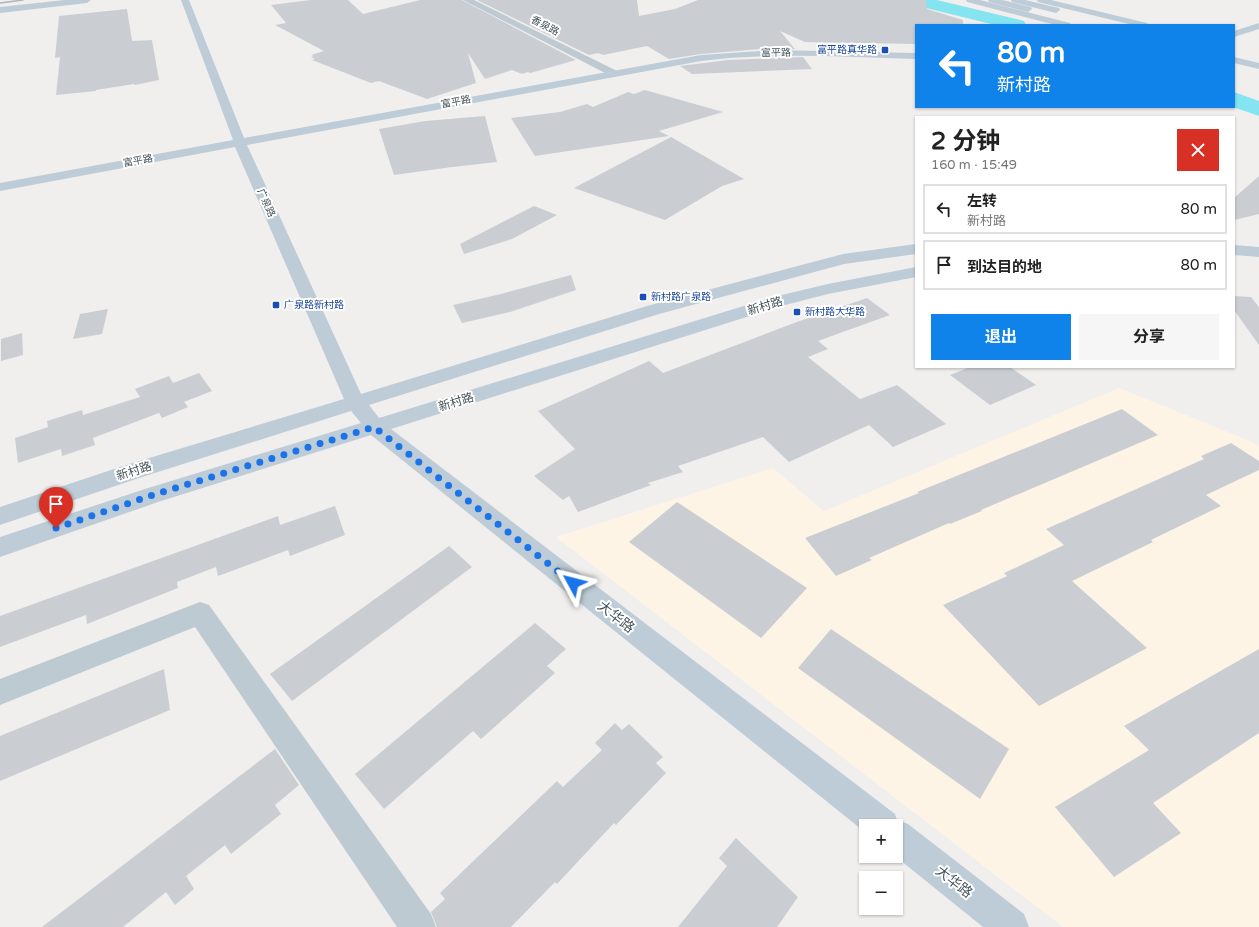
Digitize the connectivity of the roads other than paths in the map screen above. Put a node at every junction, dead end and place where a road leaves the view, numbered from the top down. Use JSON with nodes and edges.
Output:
{"nodes":[{"id":1,"x":87,"y":0,"type":"edge"},
{"id":2,"x":185,"y":0,"type":"edge"},
{"id":3,"x":467,"y":0,"type":"edge"},
{"id":4,"x":970,"y":0,"type":"edge"},
{"id":5,"x":992,"y":0,"type":"edge"},
{"id":6,"x":1015,"y":0,"type":"edge"},
{"id":7,"x":1041,"y":0,"type":"edge"},
{"id":8,"x":0,"y":10,"type":"edge"},
{"id":9,"x":1071,"y":23,"type":"edge"},
{"id":10,"x":1113,"y":24,"type":"edge"},
{"id":11,"x":1140,"y":24,"type":"edge"},
{"id":12,"x":1259,"y":26,"type":"edge"},
{"id":13,"x":1235,"y":34,"type":"edge"},
{"id":14,"x":915,"y":56,"type":"edge"},
{"id":15,"x":1235,"y":56,"type":"edge"},
{"id":16,"x":1235,"y":60,"type":"edge"},
{"id":17,"x":1259,"y":62,"type":"edge"},
{"id":18,"x":1259,"y":66,"type":"edge"},
{"id":19,"x":612,"y":73,"type":"junction"},
{"id":20,"x":240,"y":142,"type":"junction"},
{"id":21,"x":0,"y":186,"type":"edge"},
{"id":22,"x":915,"y":249,"type":"edge"},
{"id":23,"x":1235,"y":250,"type":"edge"},
{"id":24,"x":1259,"y":252,"type":"edge"},
{"id":25,"x":1235,"y":264,"type":"edge"},
{"id":26,"x":1259,"y":265,"type":"edge"},
{"id":27,"x":915,"y":272,"type":"edge"},
{"id":28,"x":355,"y":402,"type":"junction"},
{"id":29,"x":374,"y":427,"type":"junction"},
{"id":30,"x":0,"y":516,"type":"edge"},
{"id":31,"x":0,"y":547,"type":"edge"},
{"id":32,"x":0,"y":692,"type":"edge"},
{"id":33,"x":874,"y":819,"type":"edge"},
{"id":34,"x":903,"y":842,"type":"edge"},
{"id":35,"x":418,"y":927,"type":"edge"},
{"id":36,"x":1011,"y":927,"type":"edge"}],
"edges":[{"from":1,"to":8,"type":"street"},
{"from":2,"to":20,"type":"street","name":"广泉路"},
{"from":3,"to":19,"type":"street","name":"香泉路"},
{"from":4,"to":9,"type":"street"},
{"from":5,"to":9,"type":"street"},
{"from":6,"to":10,"type":"street"},
{"from":7,"to":11,"type":"street"},
{"from":12,"to":13,"type":"street"},
{"from":14,"to":19,"type":"street","name":"富平路"},
{"from":15,"to":17,"type":"street"},
{"from":16,"to":18,"type":"street"},
{"from":19,"to":20,"type":"street","name":"富平路"},
{"from":20,"to":21,"type":"street","name":"富平路"},
{"from":20,"to":28,"type":"street","name":"广泉路"},
{"from":22,"to":28,"type":"street","name":"新村路"},
{"from":23,"to":24,"type":"street"},
{"from":25,"to":26,"type":"street"},
{"from":27,"to":29,"type":"street","name":"新村路"},
{"from":28,"to":29,"type":"street","name":"大华路"},
{"from":28,"to":30,"type":"street","name":"新村路"},
{"from":29,"to":31,"type":"street","name":"新村路"},
{"from":29,"to":33,"type":"street","name":"大华路"},
{"from":32,"to":35,"type":"street"},
{"from":34,"to":36,"type":"street","name":"大华路"}]}
